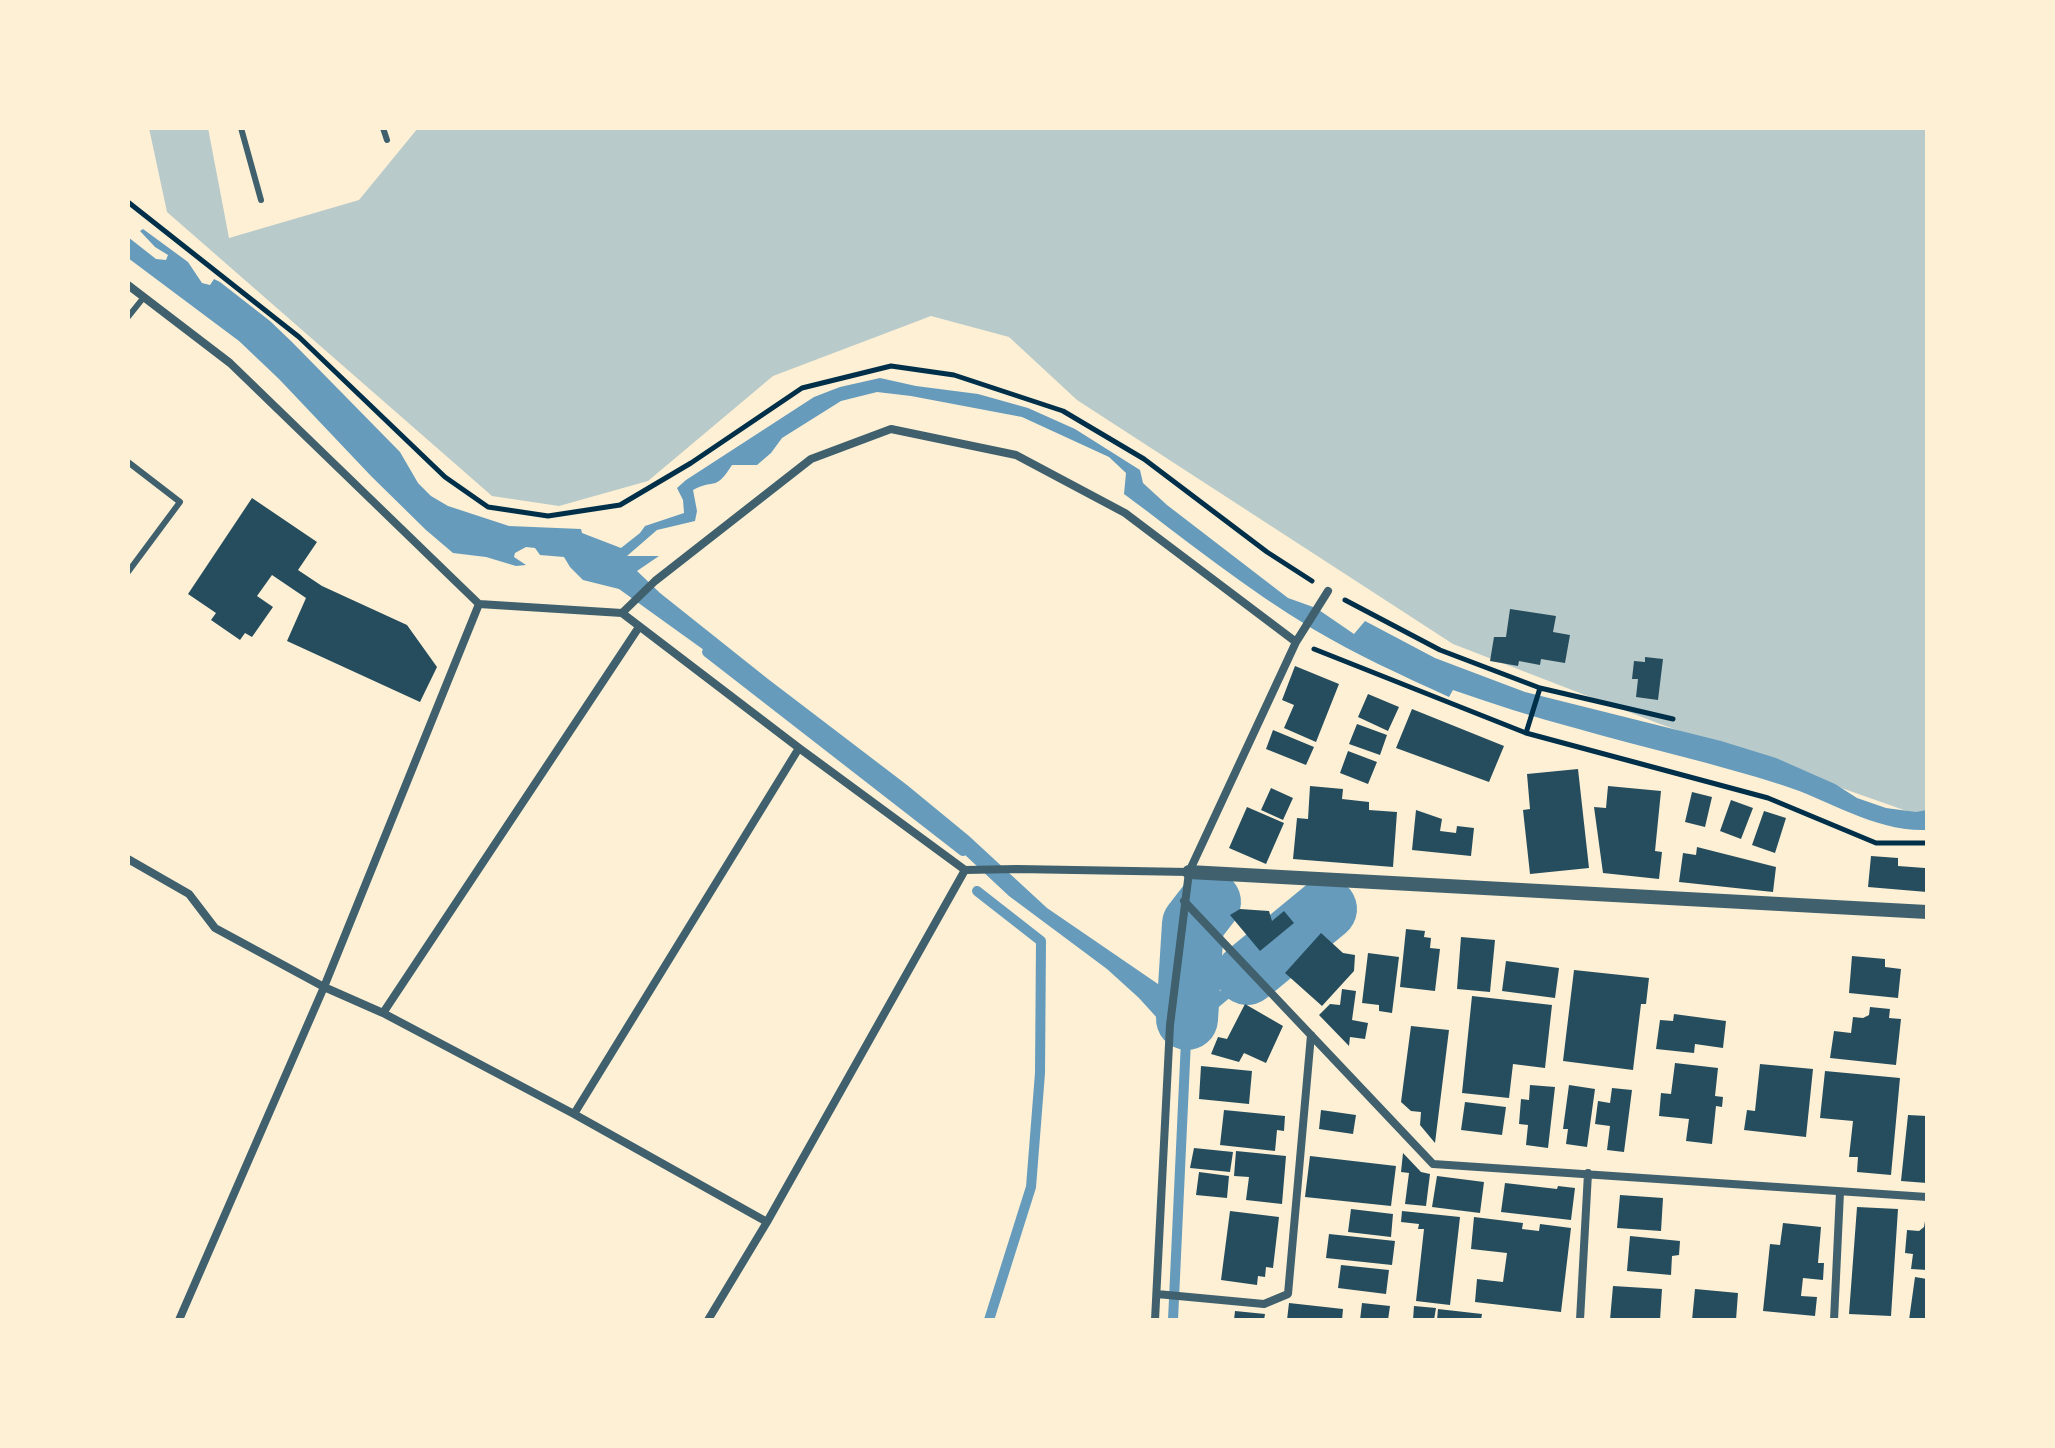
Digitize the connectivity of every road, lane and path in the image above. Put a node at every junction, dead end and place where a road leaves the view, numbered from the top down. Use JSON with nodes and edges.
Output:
{"nodes":[{"id":1,"x":241,"y":128,"type":"edge"},
{"id":2,"x":383,"y":128,"type":"edge"},
{"id":3,"x":387,"y":140,"type":"dead end"},
{"id":4,"x":261,"y":200,"type":"dead end"},
{"id":5,"x":128,"y":202,"type":"edge"},
{"id":6,"x":128,"y":285,"type":"edge"},
{"id":7,"x":144,"y":297,"type":"junction"},
{"id":8,"x":128,"y":317,"type":"edge"},
{"id":9,"x":128,"y":462,"type":"edge"},
{"id":10,"x":128,"y":572,"type":"edge"},
{"id":11,"x":1328,"y":591,"type":"junction"},
{"id":12,"x":479,"y":604,"type":"junction"},
{"id":13,"x":622,"y":613,"type":"junction"},
{"id":14,"x":639,"y":627,"type":"junction"},
{"id":15,"x":1296,"y":642,"type":"junction"},
{"id":16,"x":1540,"y":688,"type":"junction"},
{"id":17,"x":1673,"y":719,"type":"dead end"},
{"id":18,"x":1526,"y":733,"type":"junction"},
{"id":19,"x":799,"y":748,"type":"junction"},
{"id":20,"x":1927,"y":843,"type":"edge"},
{"id":21,"x":128,"y":859,"type":"edge"},
{"id":22,"x":965,"y":870,"type":"junction"},
{"id":23,"x":1189,"y":872,"type":"junction"},
{"id":24,"x":1184,"y":901,"type":"junction"},
{"id":25,"x":1927,"y":912,"type":"edge"},
{"id":26,"x":324,"y":987,"type":"junction"},
{"id":27,"x":383,"y":1013,"type":"junction"},
{"id":28,"x":1311,"y":1035,"type":"junction"},
{"id":29,"x":574,"y":1114,"type":"junction"},
{"id":30,"x":1588,"y":1173,"type":"junction"},
{"id":31,"x":1840,"y":1192,"type":"junction"},
{"id":32,"x":1927,"y":1197,"type":"edge"},
{"id":33,"x":767,"y":1222,"type":"junction"},
{"id":34,"x":1157,"y":1294,"type":"junction"},
{"id":35,"x":179,"y":1320,"type":"edge"},
{"id":36,"x":708,"y":1320,"type":"edge"},
{"id":37,"x":1155,"y":1320,"type":"edge"},
{"id":38,"x":1580,"y":1320,"type":"edge"},
{"id":39,"x":1834,"y":1320,"type":"edge"}],
"edges":[{"from":1,"to":4,"type":"lane"},
{"from":2,"to":3,"type":"lane"},
{"from":5,"to":11,"type":"path"},
{"from":6,"to":7,"type":"street"},
{"from":7,"to":8,"type":"lane"},
{"from":7,"to":12,"type":"street"},
{"from":9,"to":10,"type":"lane"},
{"from":11,"to":15,"type":"street"},
{"from":11,"to":16,"type":"path"},
{"from":12,"to":13,"type":"street"},
{"from":12,"to":26,"type":"street"},
{"from":13,"to":14,"type":"street"},
{"from":13,"to":15,"type":"street"},
{"from":14,"to":19,"type":"street"},
{"from":14,"to":27,"type":"street"},
{"from":15,"to":18,"type":"path"},
{"from":15,"to":23,"type":"street"},
{"from":16,"to":17,"type":"path"},
{"from":16,"to":18,"type":"path"},
{"from":18,"to":20,"type":"path"},
{"from":19,"to":22,"type":"street"},
{"from":19,"to":29,"type":"street"},
{"from":21,"to":26,"type":"street"},
{"from":22,"to":23,"type":"street"},
{"from":22,"to":33,"type":"street"},
{"from":23,"to":24,"type":"street"},
{"from":23,"to":25,"type":"street"},
{"from":24,"to":28,"type":"street"},
{"from":24,"to":34,"type":"street"},
{"from":26,"to":27,"type":"street"},
{"from":26,"to":35,"type":"street"},
{"from":27,"to":29,"type":"street"},
{"from":28,"to":30,"type":"street"},
{"from":28,"to":34,"type":"street"},
{"from":29,"to":33,"type":"street"},
{"from":30,"to":31,"type":"street"},
{"from":30,"to":38,"type":"street"},
{"from":31,"to":32,"type":"street"},
{"from":31,"to":39,"type":"street"},
{"from":33,"to":36,"type":"street"},
{"from":34,"to":37,"type":"street"}]}
